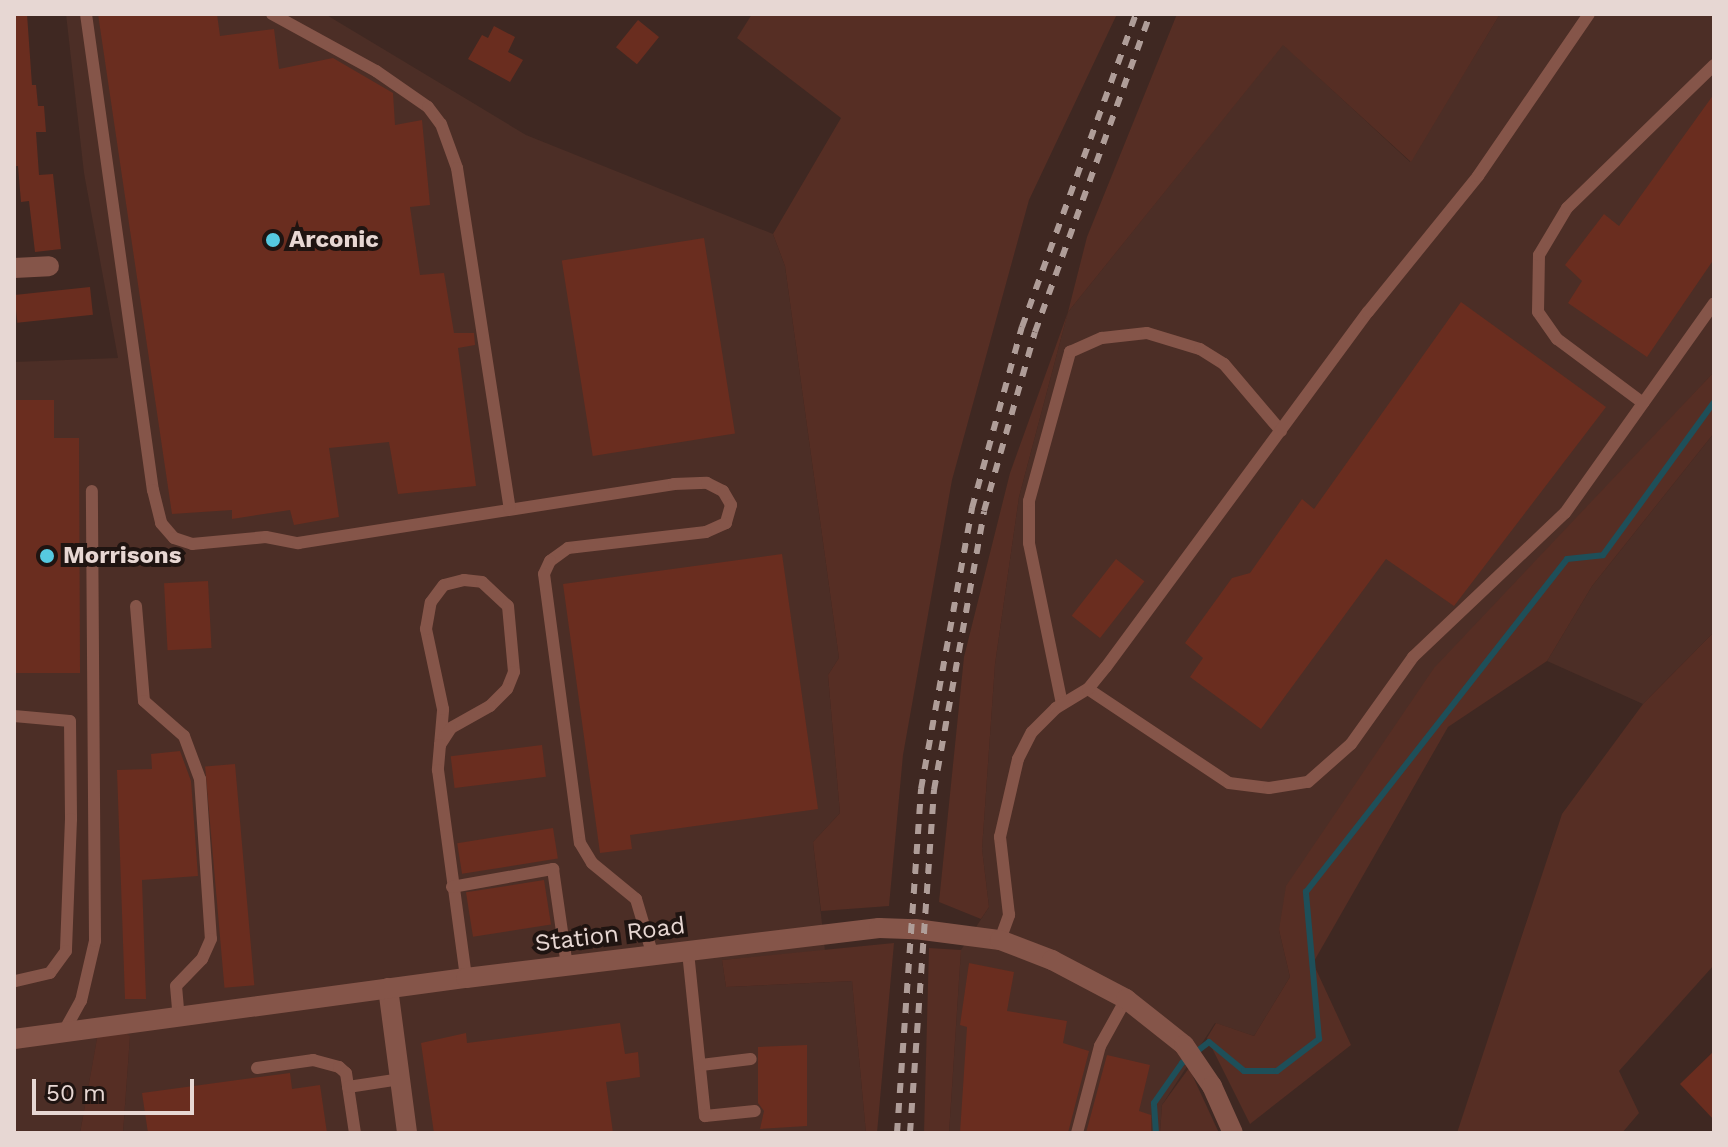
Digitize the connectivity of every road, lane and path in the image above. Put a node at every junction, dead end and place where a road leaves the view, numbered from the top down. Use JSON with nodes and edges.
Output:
{"nodes":[{"id":1,"x":86,"y":14,"type":"edge"},
{"id":2,"x":272,"y":14,"type":"edge"},
{"id":3,"x":1589,"y":14,"type":"edge"},
{"id":4,"x":1714,"y":65,"type":"edge"},
{"id":5,"x":49,"y":266,"type":"dead end"},
{"id":6,"x":14,"y":268,"type":"edge"},
{"id":7,"x":1714,"y":303,"type":"edge"},
{"id":8,"x":1643,"y":403,"type":"junction"},
{"id":9,"x":1281,"y":431,"type":"junction"},
{"id":10,"x":92,"y":491,"type":"dead end"},
{"id":11,"x":510,"y":509,"type":"junction"},
{"id":12,"x":136,"y":606,"type":"dead end"},
{"id":13,"x":1088,"y":689,"type":"junction"},
{"id":14,"x":1062,"y":704,"type":"junction"},
{"id":15,"x":14,"y":716,"type":"edge"},
{"id":16,"x":440,"y":745,"type":"junction"},
{"id":17,"x":452,"y":887,"type":"junction"},
{"id":18,"x":1000,"y":940,"type":"junction"},
{"id":19,"x":688,"y":952,"type":"junction"},
{"id":20,"x":653,"y":956,"type":"junction"},
{"id":21,"x":567,"y":966,"type":"junction"},
{"id":22,"x":466,"y":978,"type":"junction"},
{"id":23,"x":14,"y":981,"type":"edge"},
{"id":24,"x":388,"y":988,"type":"junction"},
{"id":25,"x":1126,"y":999,"type":"junction"},
{"id":26,"x":179,"y":1018,"type":"junction"},
{"id":27,"x":63,"y":1033,"type":"junction"},
{"id":28,"x":14,"y":1039,"type":"edge"},
{"id":29,"x":751,"y":1059,"type":"dead end"},
{"id":30,"x":701,"y":1065,"type":"junction"},
{"id":31,"x":257,"y":1068,"type":"dead end"},
{"id":32,"x":401,"y":1079,"type":"junction"},
{"id":33,"x":348,"y":1087,"type":"junction"},
{"id":34,"x":755,"y":1111,"type":"dead end"},
{"id":35,"x":355,"y":1133,"type":"edge"},
{"id":36,"x":407,"y":1133,"type":"edge"},
{"id":37,"x":1077,"y":1133,"type":"edge"},
{"id":38,"x":1233,"y":1133,"type":"edge"}],
"edges":[{"from":1,"to":11,"type":"lane"},
{"from":2,"to":11,"type":"lane"},
{"from":3,"to":9,"type":"lane"},
{"from":4,"to":8,"type":"lane"},
{"from":5,"to":6,"type":"street"},
{"from":7,"to":8,"type":"lane"},
{"from":8,"to":13,"type":"lane"},
{"from":9,"to":13,"type":"lane"},
{"from":9,"to":14,"type":"lane"},
{"from":10,"to":27,"type":"lane"},
{"from":11,"to":20,"type":"lane"},
{"from":12,"to":26,"type":"lane"},
{"from":13,"to":14,"type":"lane"},
{"from":14,"to":18,"type":"lane"},
{"from":15,"to":23,"type":"lane"},
{"from":16,"to":16,"type":"lane"},
{"from":16,"to":17,"type":"lane"},
{"from":17,"to":21,"type":"lane"},
{"from":17,"to":22,"type":"lane"},
{"from":18,"to":19,"type":"street","name":"Station Road"},
{"from":18,"to":25,"type":"street","name":"Station Road"},
{"from":19,"to":20,"type":"street","name":"Station Road"},
{"from":19,"to":30,"type":"lane"},
{"from":20,"to":21,"type":"street","name":"Station Road"},
{"from":21,"to":22,"type":"street","name":"Station Road"},
{"from":22,"to":24,"type":"street","name":"Station Road"},
{"from":24,"to":26,"type":"street","name":"Station Road"},
{"from":24,"to":32,"type":"street"},
{"from":25,"to":37,"type":"lane"},
{"from":25,"to":38,"type":"street","name":"Station Road"},
{"from":26,"to":27,"type":"street","name":"Station Road"},
{"from":27,"to":28,"type":"street","name":"Station Road"},
{"from":29,"to":30,"type":"lane"},
{"from":30,"to":34,"type":"lane"},
{"from":31,"to":33,"type":"lane"},
{"from":32,"to":33,"type":"lane"},
{"from":32,"to":36,"type":"street"},
{"from":33,"to":35,"type":"lane"}]}
